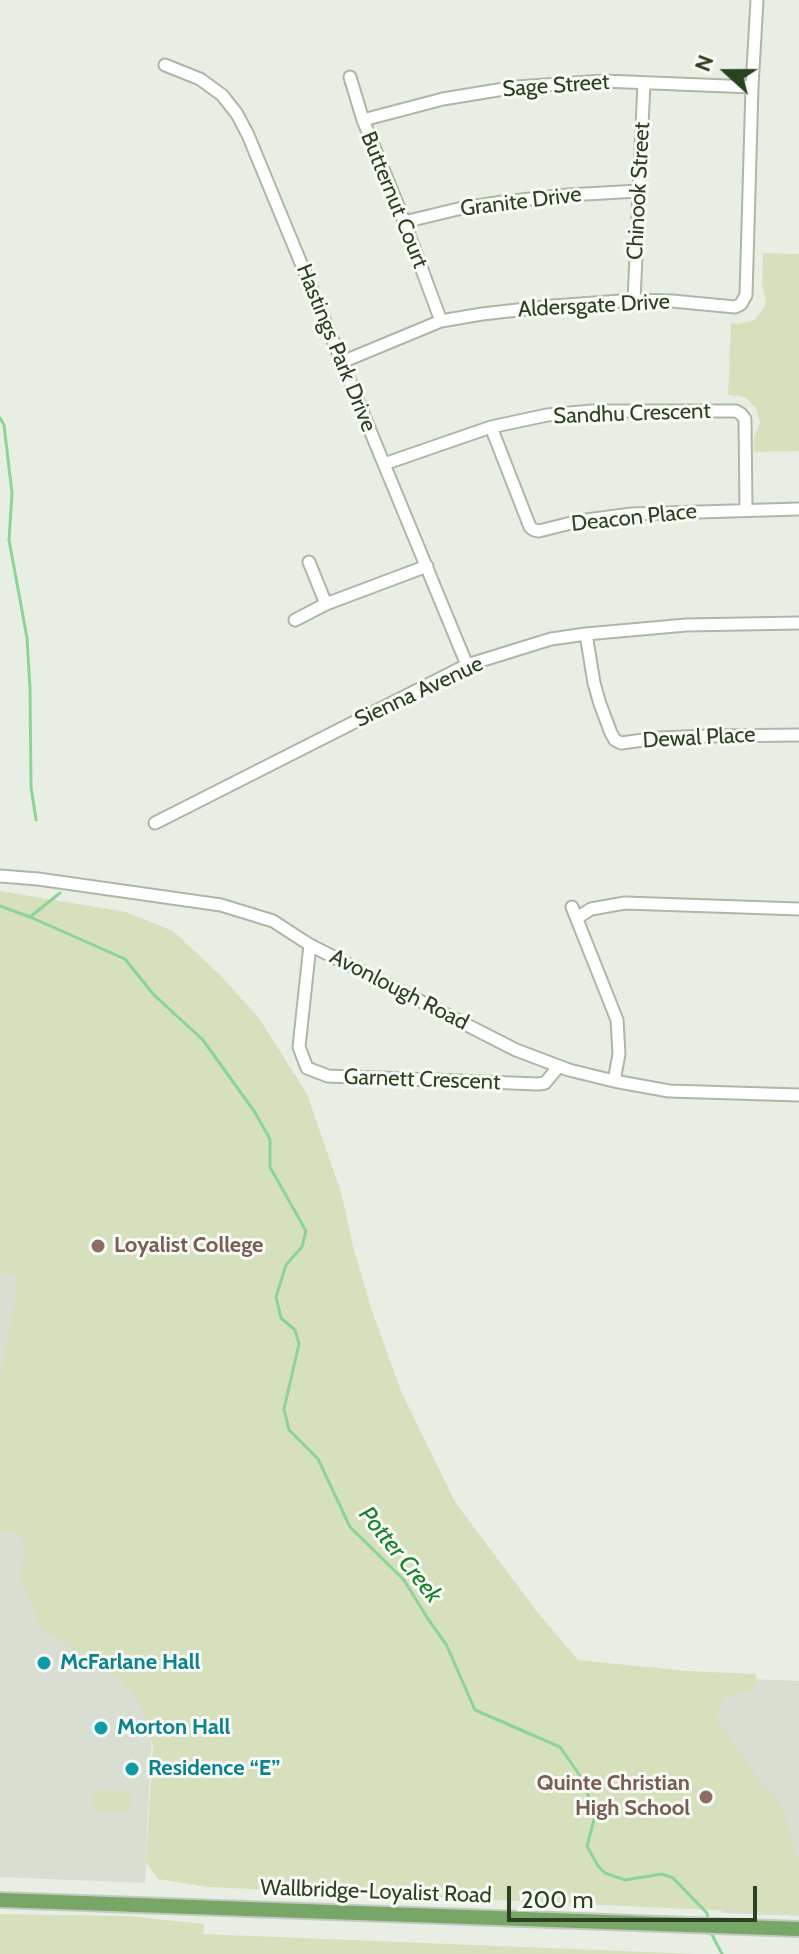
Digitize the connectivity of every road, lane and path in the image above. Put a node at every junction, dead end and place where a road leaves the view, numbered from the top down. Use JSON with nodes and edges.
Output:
{"nodes":[{"id":1,"x":757,"y":0,"type":"edge"},
{"id":2,"x":165,"y":65,"type":"dead end"},
{"id":3,"x":350,"y":77,"type":"dead end"},
{"id":4,"x":644,"y":83,"type":"junction"},
{"id":5,"x":752,"y":87,"type":"junction"},
{"id":6,"x":363,"y":120,"type":"junction"},
{"id":7,"x":638,"y":191,"type":"junction"},
{"id":8,"x":404,"y":222,"type":"junction"},
{"id":9,"x":634,"y":300,"type":"junction"},
{"id":10,"x":441,"y":321,"type":"junction"},
{"id":11,"x":342,"y":362,"type":"junction"},
{"id":12,"x":491,"y":427,"type":"junction"},
{"id":13,"x":384,"y":464,"type":"junction"},
{"id":14,"x":746,"y":509,"type":"junction"},
{"id":15,"x":799,"y":509,"type":"edge"},
{"id":16,"x":309,"y":562,"type":"dead end"},
{"id":17,"x":427,"y":566,"type":"junction"},
{"id":18,"x":326,"y":604,"type":"junction"},
{"id":19,"x":295,"y":620,"type":"dead end"},
{"id":20,"x":799,"y":623,"type":"edge"},
{"id":21,"x":586,"y":634,"type":"junction"},
{"id":22,"x":467,"y":665,"type":"junction"},
{"id":23,"x":799,"y":735,"type":"edge"},
{"id":24,"x":155,"y":823,"type":"dead end"},
{"id":25,"x":0,"y":876,"type":"edge"},
{"id":26,"x":799,"y":909,"type":"edge"},
{"id":27,"x":310,"y":945,"type":"junction"},
{"id":28,"x":559,"y":1066,"type":"junction"},
{"id":29,"x":614,"y":1081,"type":"junction"},
{"id":30,"x":799,"y":1095,"type":"edge"},
{"id":31,"x":0,"y":1900,"type":"edge"},
{"id":32,"x":799,"y":1929,"type":"edge"}],
"edges":[{"from":1,"to":5,"type":"street","name":"Aldersgate Drive"},
{"from":2,"to":11,"type":"street","name":"Hastings Park Drive"},
{"from":3,"to":6,"type":"street","name":"Butternut Court"},
{"from":4,"to":5,"type":"street","name":"Sage Street"},
{"from":4,"to":6,"type":"street","name":"Sage Street"},
{"from":4,"to":7,"type":"street","name":"Chinook Street"},
{"from":5,"to":9,"type":"street","name":"Aldersgate Drive"},
{"from":6,"to":8,"type":"street","name":"Butternut Court"},
{"from":7,"to":8,"type":"street","name":"Granite Drive"},
{"from":7,"to":9,"type":"street","name":"Chinook Street"},
{"from":8,"to":10,"type":"street","name":"Butternut Court"},
{"from":9,"to":10,"type":"street","name":"Aldersgate Drive"},
{"from":10,"to":11,"type":"street","name":"Aldersgate Drive"},
{"from":11,"to":13,"type":"street","name":"Hastings Park Drive"},
{"from":12,"to":13,"type":"street","name":"Sandhu Crescent"},
{"from":12,"to":14,"type":"street","name":"Deacon Place"},
{"from":12,"to":14,"type":"street","name":"Sandhu Crescent"},
{"from":13,"to":17,"type":"street","name":"Hastings Park Drive"},
{"from":14,"to":15,"type":"street","name":"Deacon Place"},
{"from":16,"to":18,"type":"street"},
{"from":17,"to":18,"type":"street"},
{"from":17,"to":22,"type":"street","name":"Hastings Park Drive"},
{"from":18,"to":19,"type":"street"},
{"from":20,"to":21,"type":"street","name":"Sienna Avenue"},
{"from":21,"to":22,"type":"street","name":"Sienna Avenue"},
{"from":21,"to":23,"type":"street","name":"Dewal Place"},
{"from":22,"to":24,"type":"street","name":"Sienna Avenue"},
{"from":25,"to":27,"type":"street","name":"Avonlough Road"},
{"from":26,"to":29,"type":"street"},
{"from":27,"to":28,"type":"street","name":"Avonlough Road"},
{"from":27,"to":28,"type":"street","name":"Garnett Crescent"},
{"from":28,"to":29,"type":"street","name":"Avonlough Road"},
{"from":29,"to":30,"type":"street","name":"Avonlough Road"},
{"from":31,"to":32,"type":"main road","name":"Wallbridge-Loyalist Road"}]}
